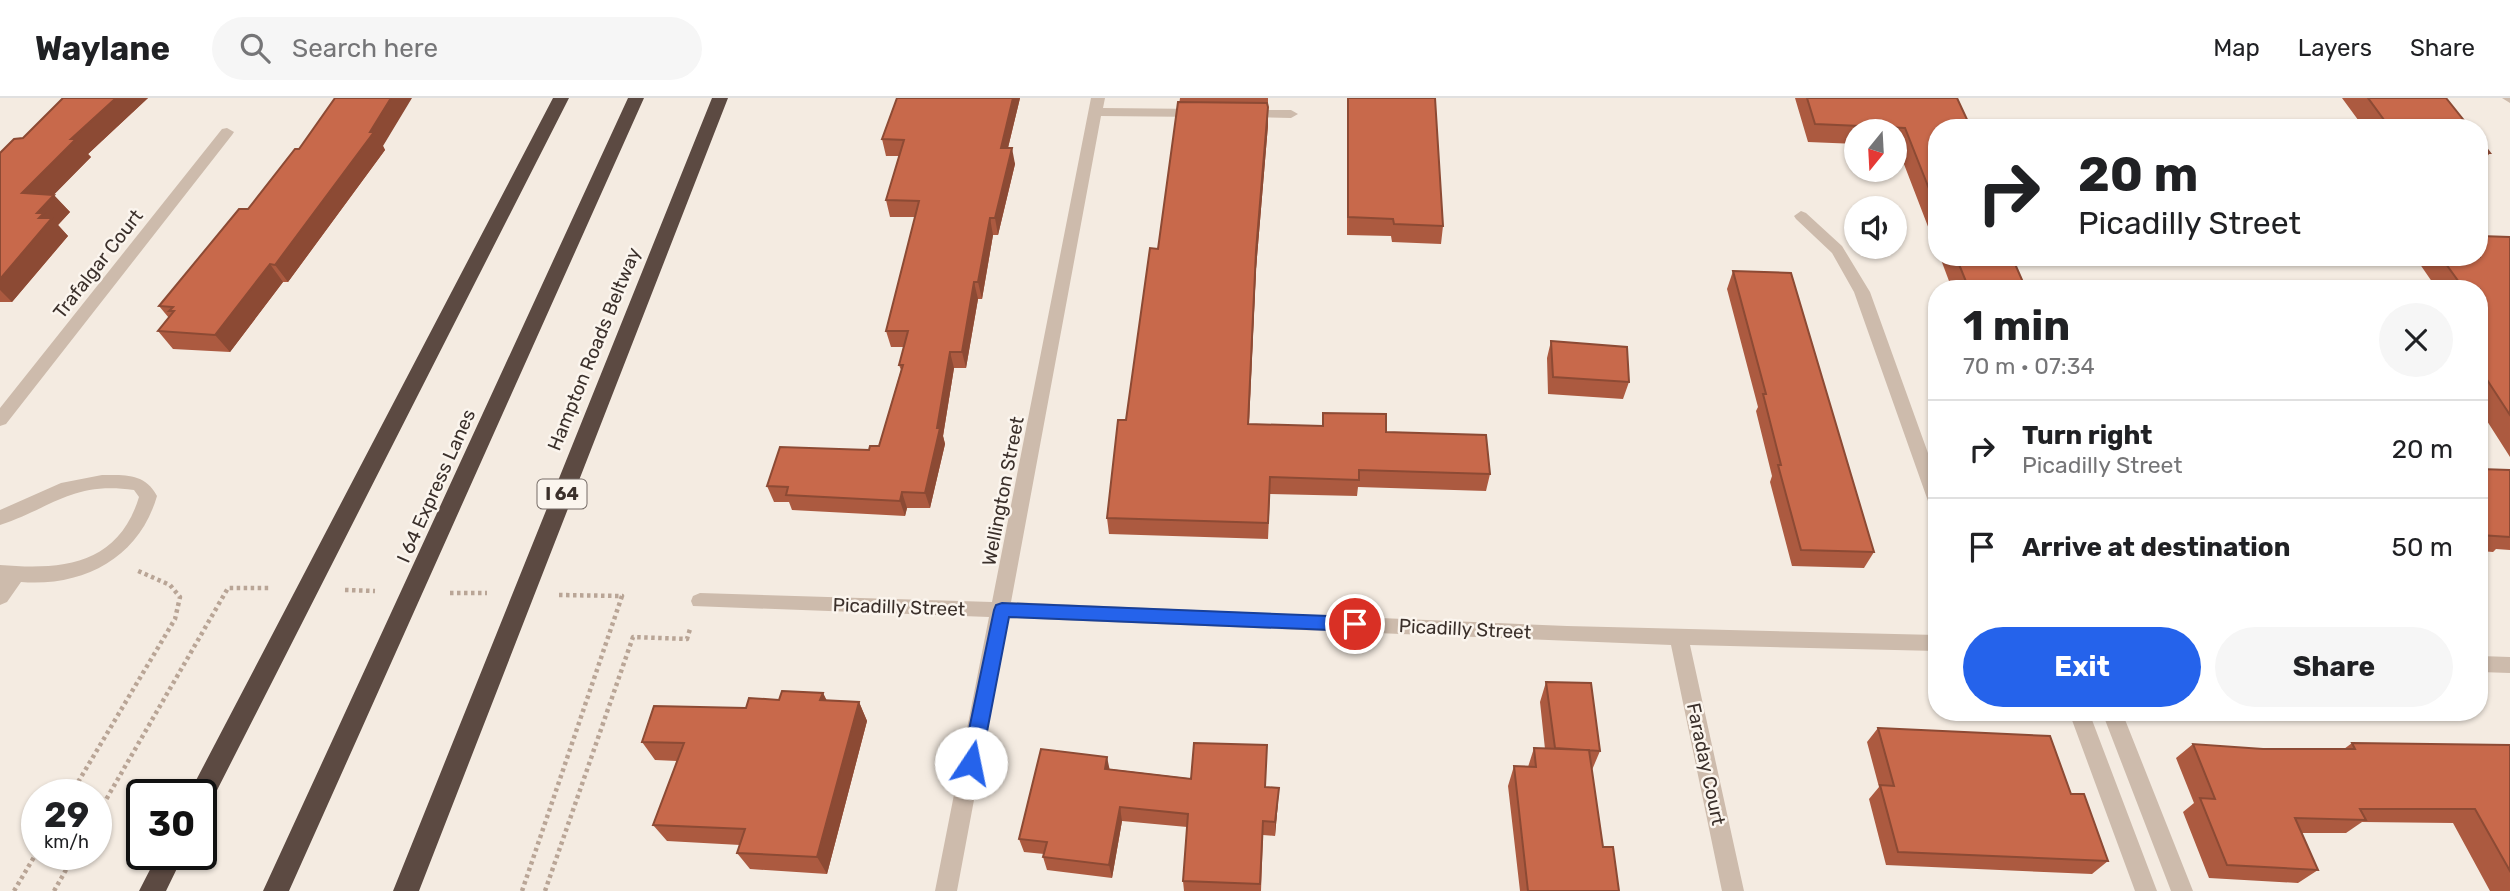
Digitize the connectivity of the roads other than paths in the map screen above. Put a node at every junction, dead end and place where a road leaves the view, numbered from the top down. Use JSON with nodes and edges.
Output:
{"nodes":[{"id":1,"x":561,"y":98,"type":"edge"},
{"id":2,"x":636,"y":98,"type":"edge"},
{"id":3,"x":720,"y":98,"type":"edge"},
{"id":4,"x":1097,"y":105,"type":"edge"},
{"id":5,"x":1291,"y":114,"type":"dead end"},
{"id":6,"x":227,"y":132,"type":"dead end"},
{"id":7,"x":1801,"y":216,"type":"dead end"},
{"id":8,"x":0,"y":421,"type":"edge"},
{"id":9,"x":1928,"y":476,"type":"edge"},
{"id":10,"x":0,"y":518,"type":"edge"},
{"id":11,"x":8,"y":573,"type":"edge"},
{"id":12,"x":0,"y":597,"type":"edge"},
{"id":13,"x":700,"y":601,"type":"road end"},
{"id":14,"x":1002,"y":610,"type":"junction"},
{"id":15,"x":1679,"y":636,"type":"junction"},
{"id":16,"x":1928,"y":643,"type":"edge"},
{"id":17,"x":2488,"y":664,"type":"edge"},
{"id":18,"x":2510,"y":665,"type":"edge"},
{"id":19,"x":2082,"y":721,"type":"edge"},
{"id":20,"x":2116,"y":721,"type":"edge"},
{"id":21,"x":210,"y":779,"type":"edge"},
{"id":22,"x":163,"y":870,"type":"edge"},
{"id":23,"x":152,"y":891,"type":"edge"},
{"id":24,"x":276,"y":891,"type":"edge"},
{"id":25,"x":406,"y":891,"type":"edge"},
{"id":26,"x":946,"y":891,"type":"edge"},
{"id":27,"x":1733,"y":891,"type":"edge"},
{"id":28,"x":2146,"y":891,"type":"edge"},
{"id":29,"x":2182,"y":891,"type":"edge"}],
"edges":[{"from":1,"to":21,"type":"highway"},
{"from":2,"to":24,"type":"highway","name":"I 64 Express Lanes"},
{"from":3,"to":25,"type":"highway","name":"Hampton Roads Beltway","number":"I 64"},
{"from":4,"to":5,"type":"street"},
{"from":4,"to":14,"type":"street","name":"Wellington Street"},
{"from":6,"to":8,"type":"street","name":"Trafalgar Court"},
{"from":7,"to":9,"type":"street"},
{"from":10,"to":11,"type":"street"},
{"from":11,"to":12,"type":"street"},
{"from":13,"to":14,"type":"street","name":"Picadilly Street"},
{"from":14,"to":15,"type":"street","name":"Picadilly Street"},
{"from":14,"to":26,"type":"street","name":"Wellington Street"},
{"from":15,"to":16,"type":"street","name":"Picadilly Street"},
{"from":15,"to":27,"type":"street","name":"Faraday Court"},
{"from":17,"to":18,"type":"street"},
{"from":19,"to":28,"type":"street"},
{"from":20,"to":29,"type":"street"},
{"from":22,"to":23,"type":"highway"}]}
